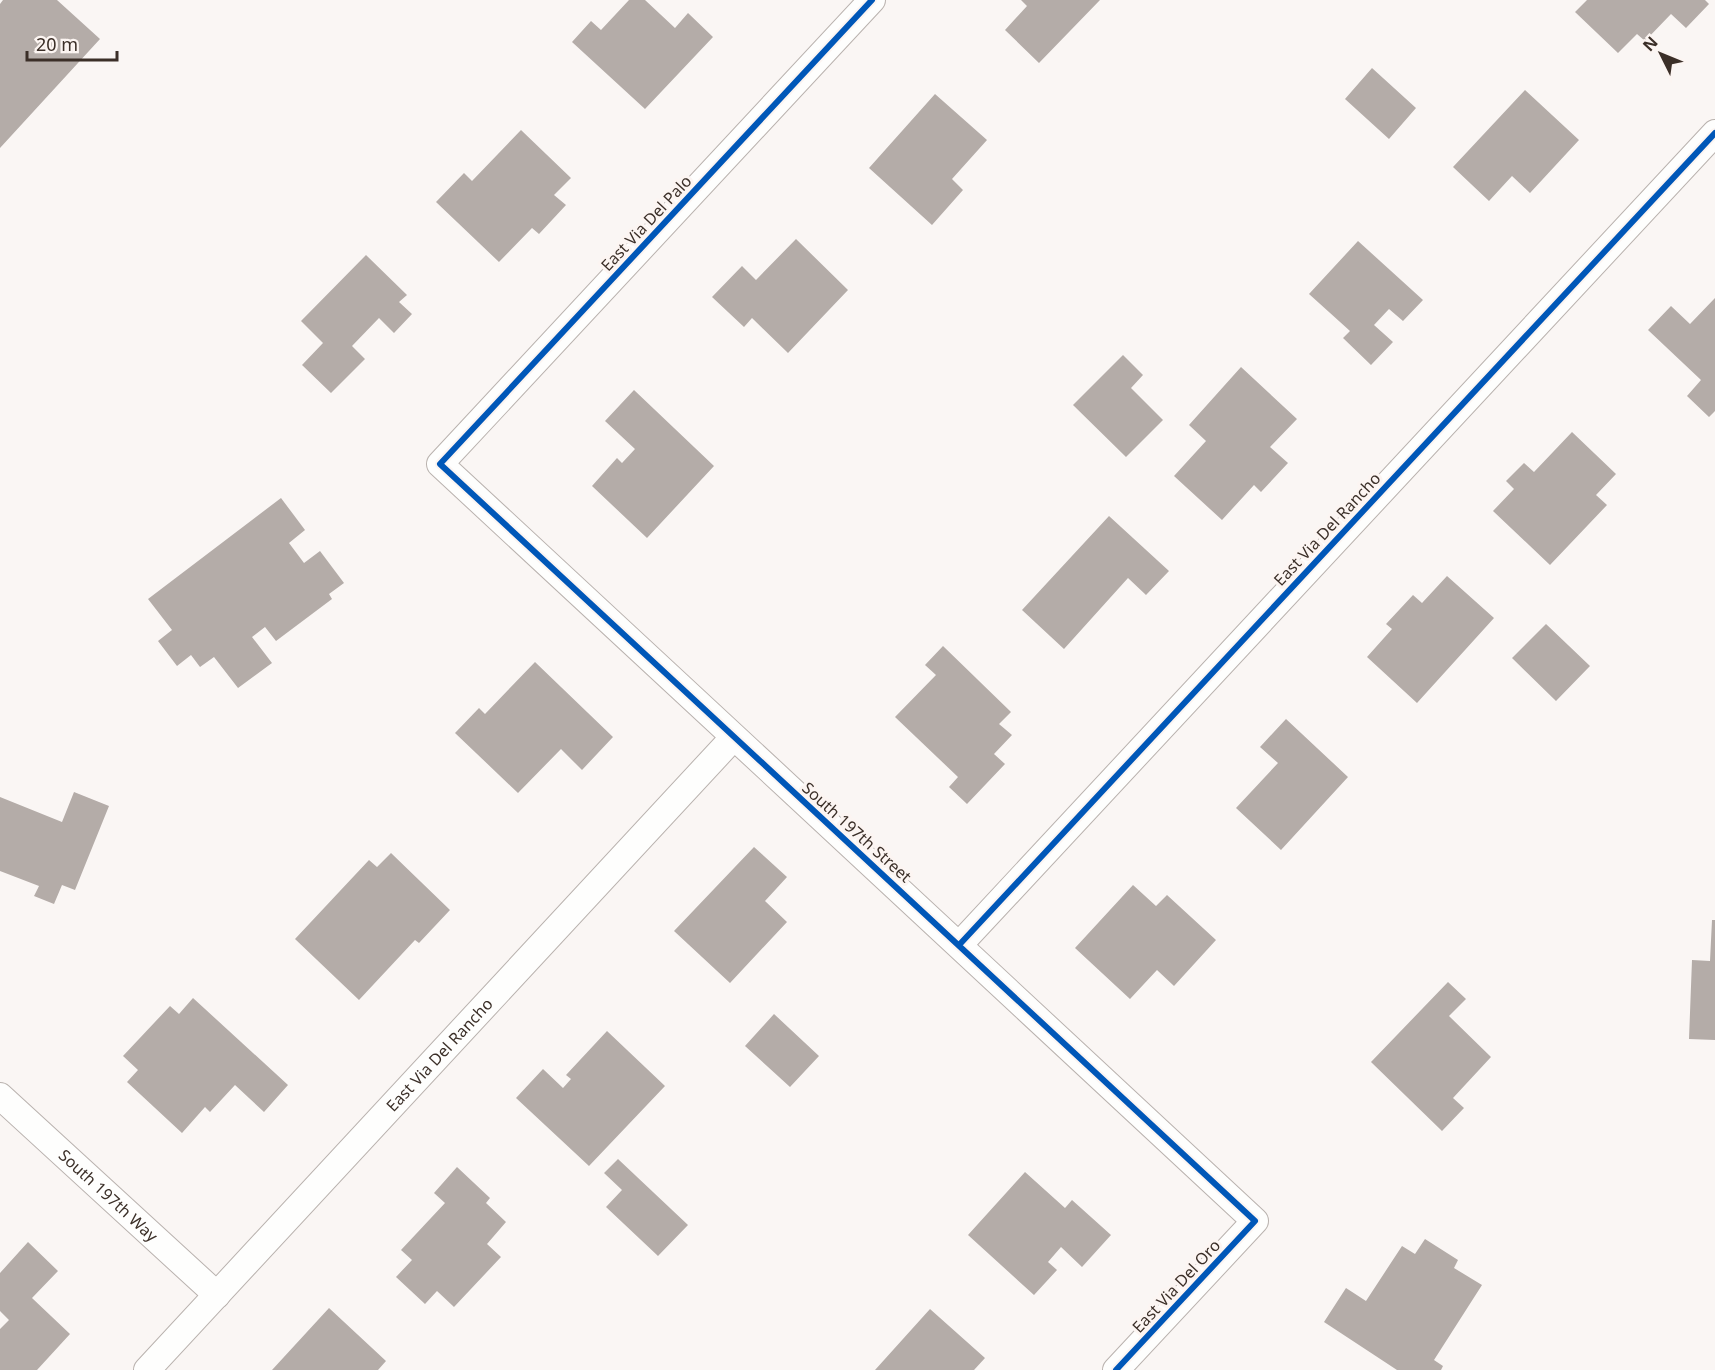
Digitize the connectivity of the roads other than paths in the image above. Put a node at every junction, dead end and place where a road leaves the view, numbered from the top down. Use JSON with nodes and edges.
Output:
{"nodes":[{"id":1,"x":872,"y":0,"type":"edge"},
{"id":2,"x":1715,"y":133,"type":"edge"},
{"id":3,"x":440,"y":464,"type":"joint"},
{"id":4,"x":734,"y":738,"type":"junction"},
{"id":5,"x":960,"y":944,"type":"junction"},
{"id":6,"x":0,"y":1096,"type":"edge"},
{"id":7,"x":1255,"y":1221,"type":"joint"},
{"id":8,"x":217,"y":1295,"type":"junction"},
{"id":9,"x":147,"y":1370,"type":"edge"},
{"id":10,"x":1116,"y":1370,"type":"edge"}],
"edges":[{"from":1,"to":3,"type":"street","name":"East Via Del Palo"},
{"from":2,"to":5,"type":"street","name":"East Via Del Rancho"},
{"from":3,"to":4,"type":"street","name":"South 197th Street"},
{"from":4,"to":5,"type":"street","name":"South 197th Street"},
{"from":4,"to":8,"type":"street","name":"East Via Del Rancho"},
{"from":5,"to":7,"type":"street","name":"South 197th Street"},
{"from":6,"to":8,"type":"street","name":"South 197th Way"},
{"from":7,"to":10,"type":"street","name":"East Via Del Oro"},
{"from":8,"to":9,"type":"street","name":"East Via Del Rancho"}]}
